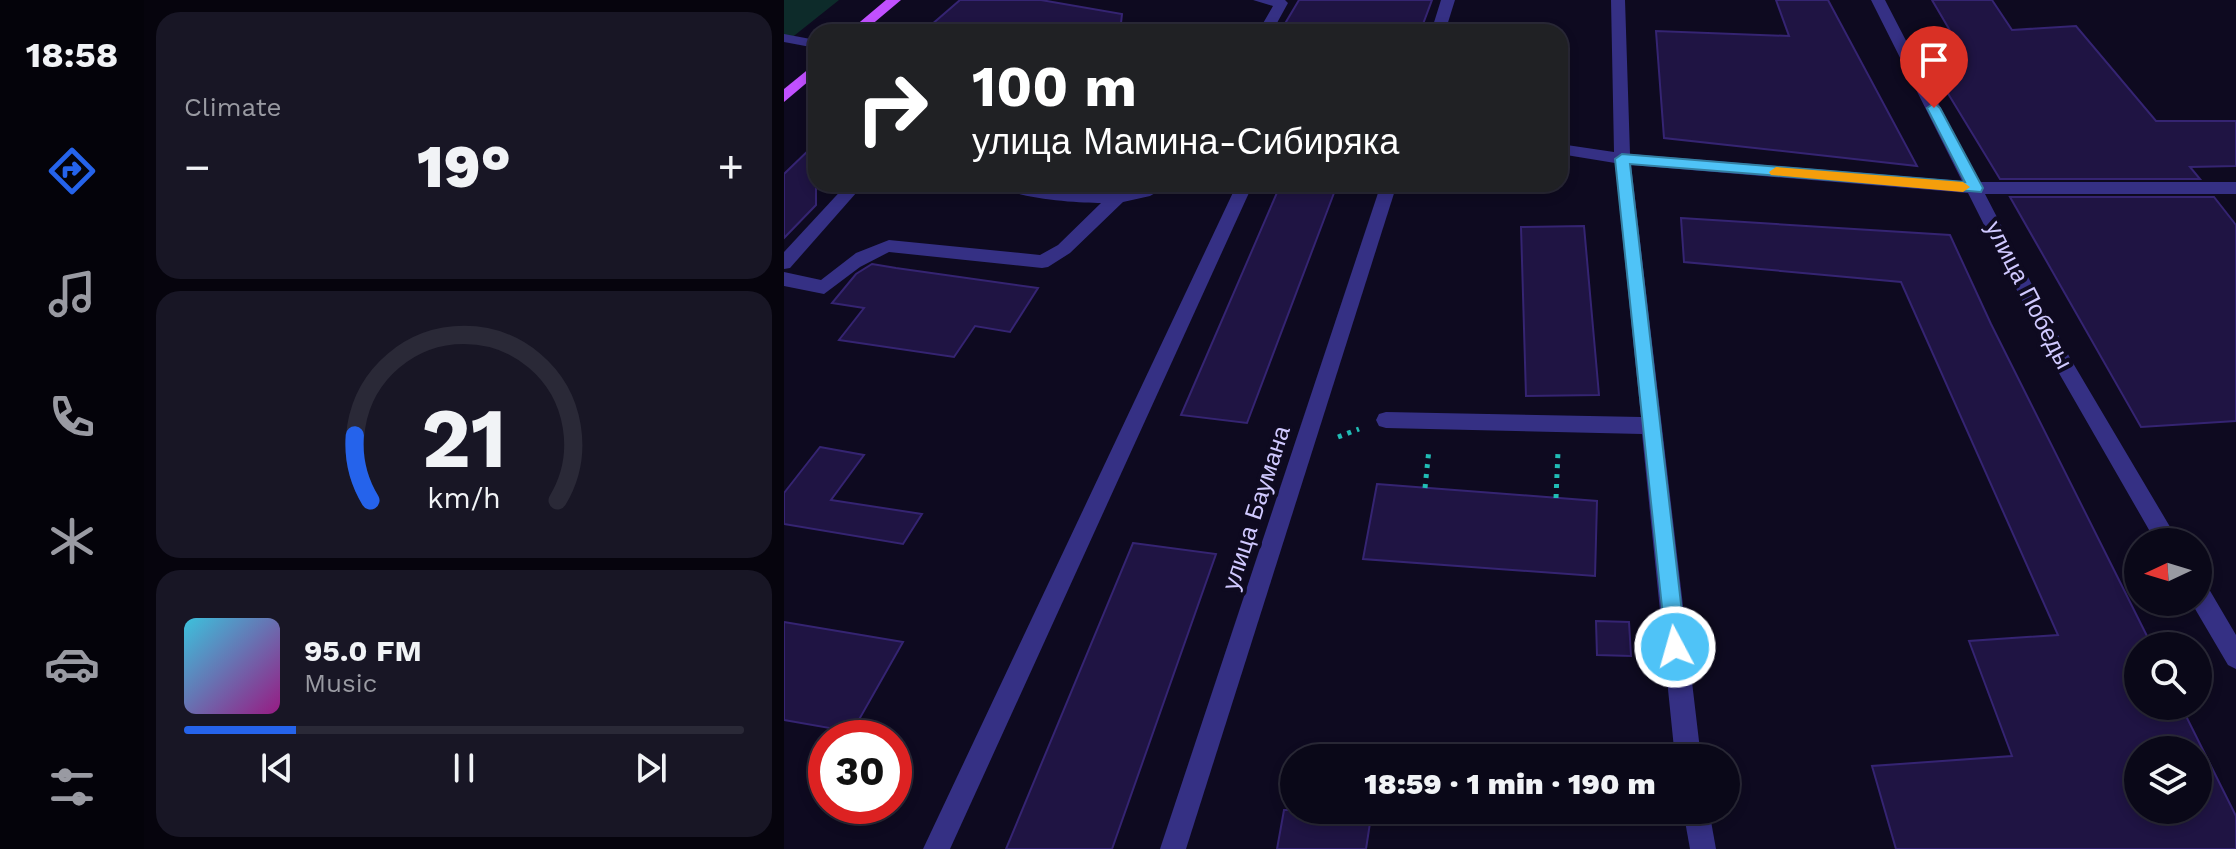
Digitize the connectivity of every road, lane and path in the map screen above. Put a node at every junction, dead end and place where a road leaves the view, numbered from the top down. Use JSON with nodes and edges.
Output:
{"nodes":[{"id":1,"x":894,"y":0,"type":"edge"},
{"id":2,"x":1260,"y":0,"type":"edge"},
{"id":3,"x":1448,"y":0,"type":"edge"},
{"id":4,"x":1618,"y":0,"type":"edge"},
{"id":5,"x":1878,"y":0,"type":"edge"},
{"id":6,"x":1281,"y":1,"type":"edge"},
{"id":7,"x":865,"y":24,"type":"edge"},
{"id":8,"x":1269,"y":24,"type":"edge"},
{"id":9,"x":1440,"y":24,"type":"edge"},
{"id":10,"x":784,"y":38,"type":"edge"},
{"id":11,"x":808,"y":42,"type":"edge"},
{"id":12,"x":808,"y":74,"type":"edge"},
{"id":13,"x":784,"y":97,"type":"edge"},
{"id":14,"x":1568,"y":150,"type":"edge"},
{"id":15,"x":1622,"y":159,"type":"junction"},
{"id":16,"x":1975,"y":188,"type":"junction"},
{"id":17,"x":2236,"y":188,"type":"edge"},
{"id":18,"x":849,"y":192,"type":"edge"},
{"id":19,"x":1047,"y":192,"type":"edge"},
{"id":20,"x":1134,"y":192,"type":"edge"},
{"id":21,"x":1241,"y":192,"type":"edge"},
{"id":22,"x":1386,"y":192,"type":"edge"},
{"id":23,"x":1119,"y":196,"type":"junction"},
{"id":24,"x":784,"y":263,"type":"edge"},
{"id":25,"x":784,"y":279,"type":"edge"},
{"id":26,"x":1386,"y":420,"type":"joint"},
{"id":27,"x":1432,"y":421,"type":"junction"},
{"id":28,"x":1559,"y":424,"type":"junction"},
{"id":29,"x":1651,"y":426,"type":"junction"},
{"id":30,"x":1303,"y":449,"type":"junction"},
{"id":31,"x":1425,"y":488,"type":"dead end"},
{"id":32,"x":1556,"y":498,"type":"dead end"},
{"id":33,"x":2160,"y":528,"type":"edge"},
{"id":34,"x":2212,"y":616,"type":"edge"},
{"id":35,"x":2236,"y":657,"type":"edge"},
{"id":36,"x":1686,"y":744,"type":"edge"},
{"id":37,"x":1699,"y":824,"type":"edge"},
{"id":38,"x":936,"y":849,"type":"edge"},
{"id":39,"x":1173,"y":849,"type":"edge"},
{"id":40,"x":1703,"y":849,"type":"edge"}],
"edges":[{"from":1,"to":7,"type":"main road"},
{"from":2,"to":6,"type":"street"},
{"from":3,"to":9,"type":"street"},
{"from":4,"to":15,"type":"street"},
{"from":5,"to":16,"type":"street","name":"улица Победы"},
{"from":6,"to":8,"type":"street"},
{"from":10,"to":11,"type":"street"},
{"from":12,"to":13,"type":"main road"},
{"from":14,"to":15,"type":"street"},
{"from":15,"to":16,"type":"street"},
{"from":15,"to":29,"type":"street"},
{"from":16,"to":17,"type":"street"},
{"from":16,"to":33,"type":"street","name":"улица Победы"},
{"from":18,"to":24,"type":"street"},
{"from":19,"to":23,"type":"street"},
{"from":20,"to":23,"type":"street"},
{"from":21,"to":38,"type":"street"},
{"from":22,"to":30,"type":"street","name":"улица Баумана"},
{"from":23,"to":25,"type":"street"},
{"from":26,"to":27,"type":"street"},
{"from":26,"to":30,"type":"path"},
{"from":27,"to":28,"type":"street"},
{"from":27,"to":31,"type":"path"},
{"from":28,"to":29,"type":"street"},
{"from":28,"to":32,"type":"path"},
{"from":29,"to":36,"type":"street"},
{"from":30,"to":39,"type":"street","name":"улица Баумана"},
{"from":34,"to":35,"type":"street"},
{"from":37,"to":40,"type":"street"}]}
